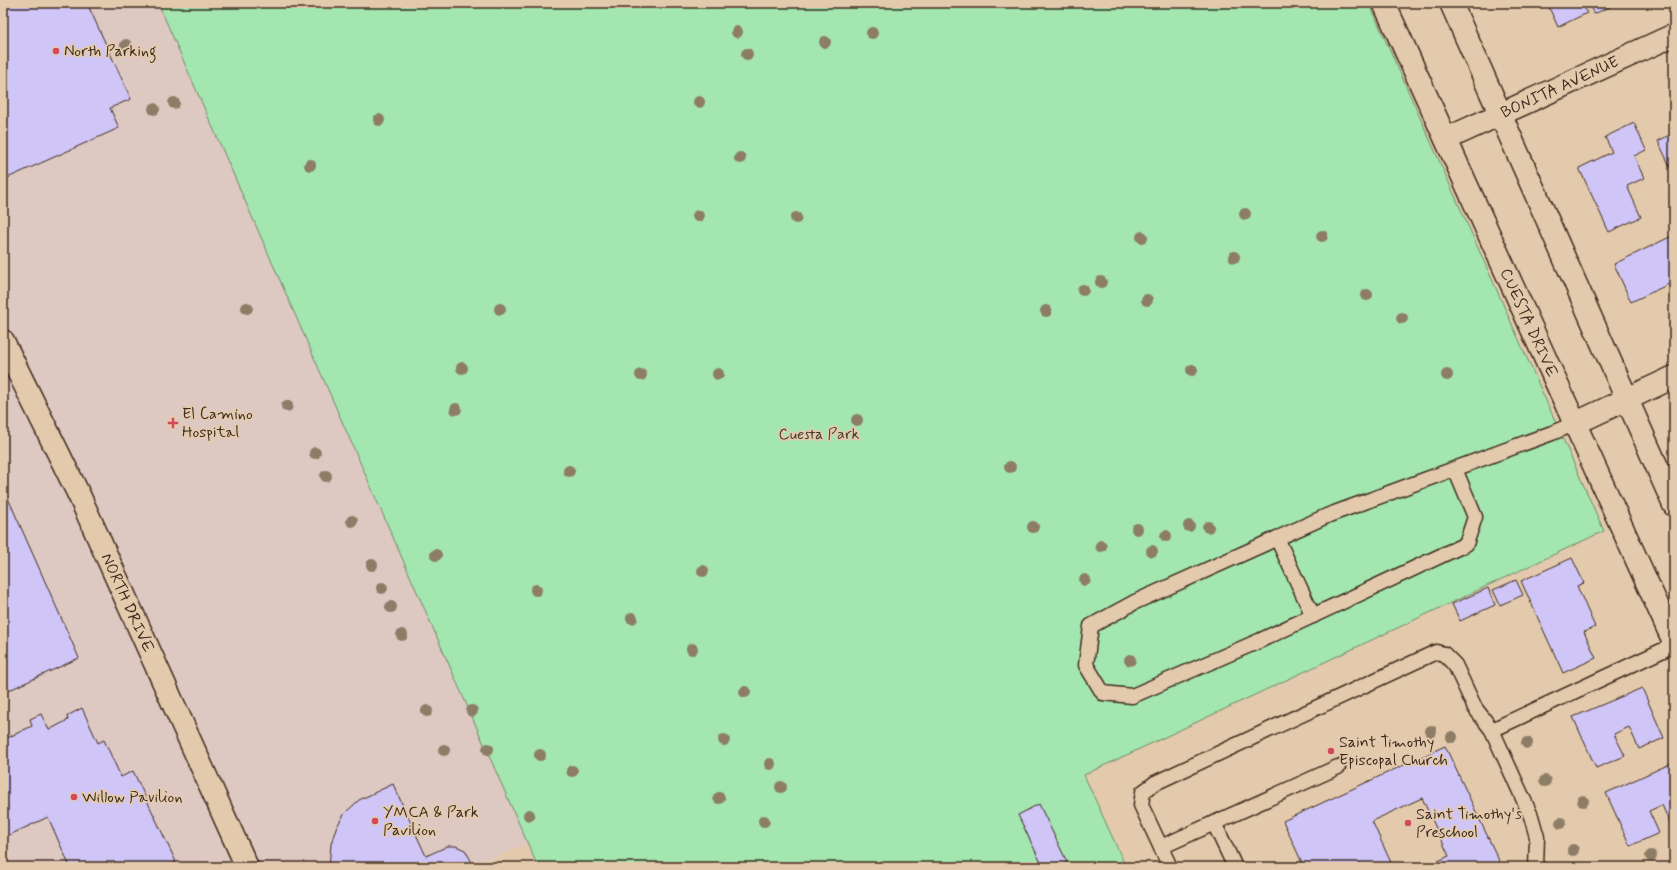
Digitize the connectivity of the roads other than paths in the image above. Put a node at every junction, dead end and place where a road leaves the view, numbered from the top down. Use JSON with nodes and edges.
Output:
{"nodes":[{"id":1,"x":1384,"y":3,"type":"edge"},
{"id":2,"x":1451,"y":3,"type":"edge"},
{"id":3,"x":1674,"y":35,"type":"edge"},
{"id":4,"x":1501,"y":114,"type":"junction"},
{"id":5,"x":1446,"y":140,"type":"junction"},
{"id":6,"x":3,"y":341,"type":"edge"},
{"id":7,"x":1674,"y":377,"type":"edge"},
{"id":8,"x":1628,"y":400,"type":"junction"},
{"id":9,"x":1576,"y":423,"type":"junction"},
{"id":10,"x":1455,"y":469,"type":"junction"},
{"id":11,"x":1674,"y":505,"type":"edge"},
{"id":12,"x":1277,"y":538,"type":"junction"},
{"id":13,"x":1312,"y":616,"type":"junction"},
{"id":14,"x":1674,"y":643,"type":"edge"},
{"id":15,"x":1492,"y":730,"type":"junction"},
{"id":16,"x":1338,"y":768,"type":"dead end"},
{"id":17,"x":1214,"y":823,"type":"junction"},
{"id":18,"x":1161,"y":847,"type":"junction"},
{"id":19,"x":247,"y":867,"type":"edge"},
{"id":20,"x":1170,"y":867,"type":"edge"},
{"id":21,"x":1235,"y":867,"type":"edge"},
{"id":22,"x":1536,"y":867,"type":"edge"}],
"edges":[{"from":1,"to":5,"type":"main road","name":"CUESTA DRIVE"},
{"from":2,"to":4,"type":"main road"},
{"from":3,"to":4,"type":"main road","name":"BONITA AVENUE"},
{"from":4,"to":5,"type":"main road","name":"BONITA AVENUE"},
{"from":4,"to":8,"type":"main road"},
{"from":5,"to":9,"type":"main road","name":"CUESTA DRIVE"},
{"from":6,"to":19,"type":"main road","name":"NORTH DRIVE"},
{"from":7,"to":8,"type":"main road"},
{"from":8,"to":9,"type":"main road"},
{"from":8,"to":11,"type":"main road"},
{"from":9,"to":10,"type":"lane"},
{"from":9,"to":14,"type":"main road","name":"CUESTA DRIVE"},
{"from":10,"to":12,"type":"lane"},
{"from":10,"to":13,"type":"lane"},
{"from":12,"to":13,"type":"lane"},
{"from":12,"to":13,"type":"lane"},
{"from":14,"to":15,"type":"lane"},
{"from":15,"to":18,"type":"lane"},
{"from":15,"to":22,"type":"lane"},
{"from":16,"to":17,"type":"lane"},
{"from":17,"to":18,"type":"lane"},
{"from":17,"to":21,"type":"lane"},
{"from":18,"to":20,"type":"lane"}]}
